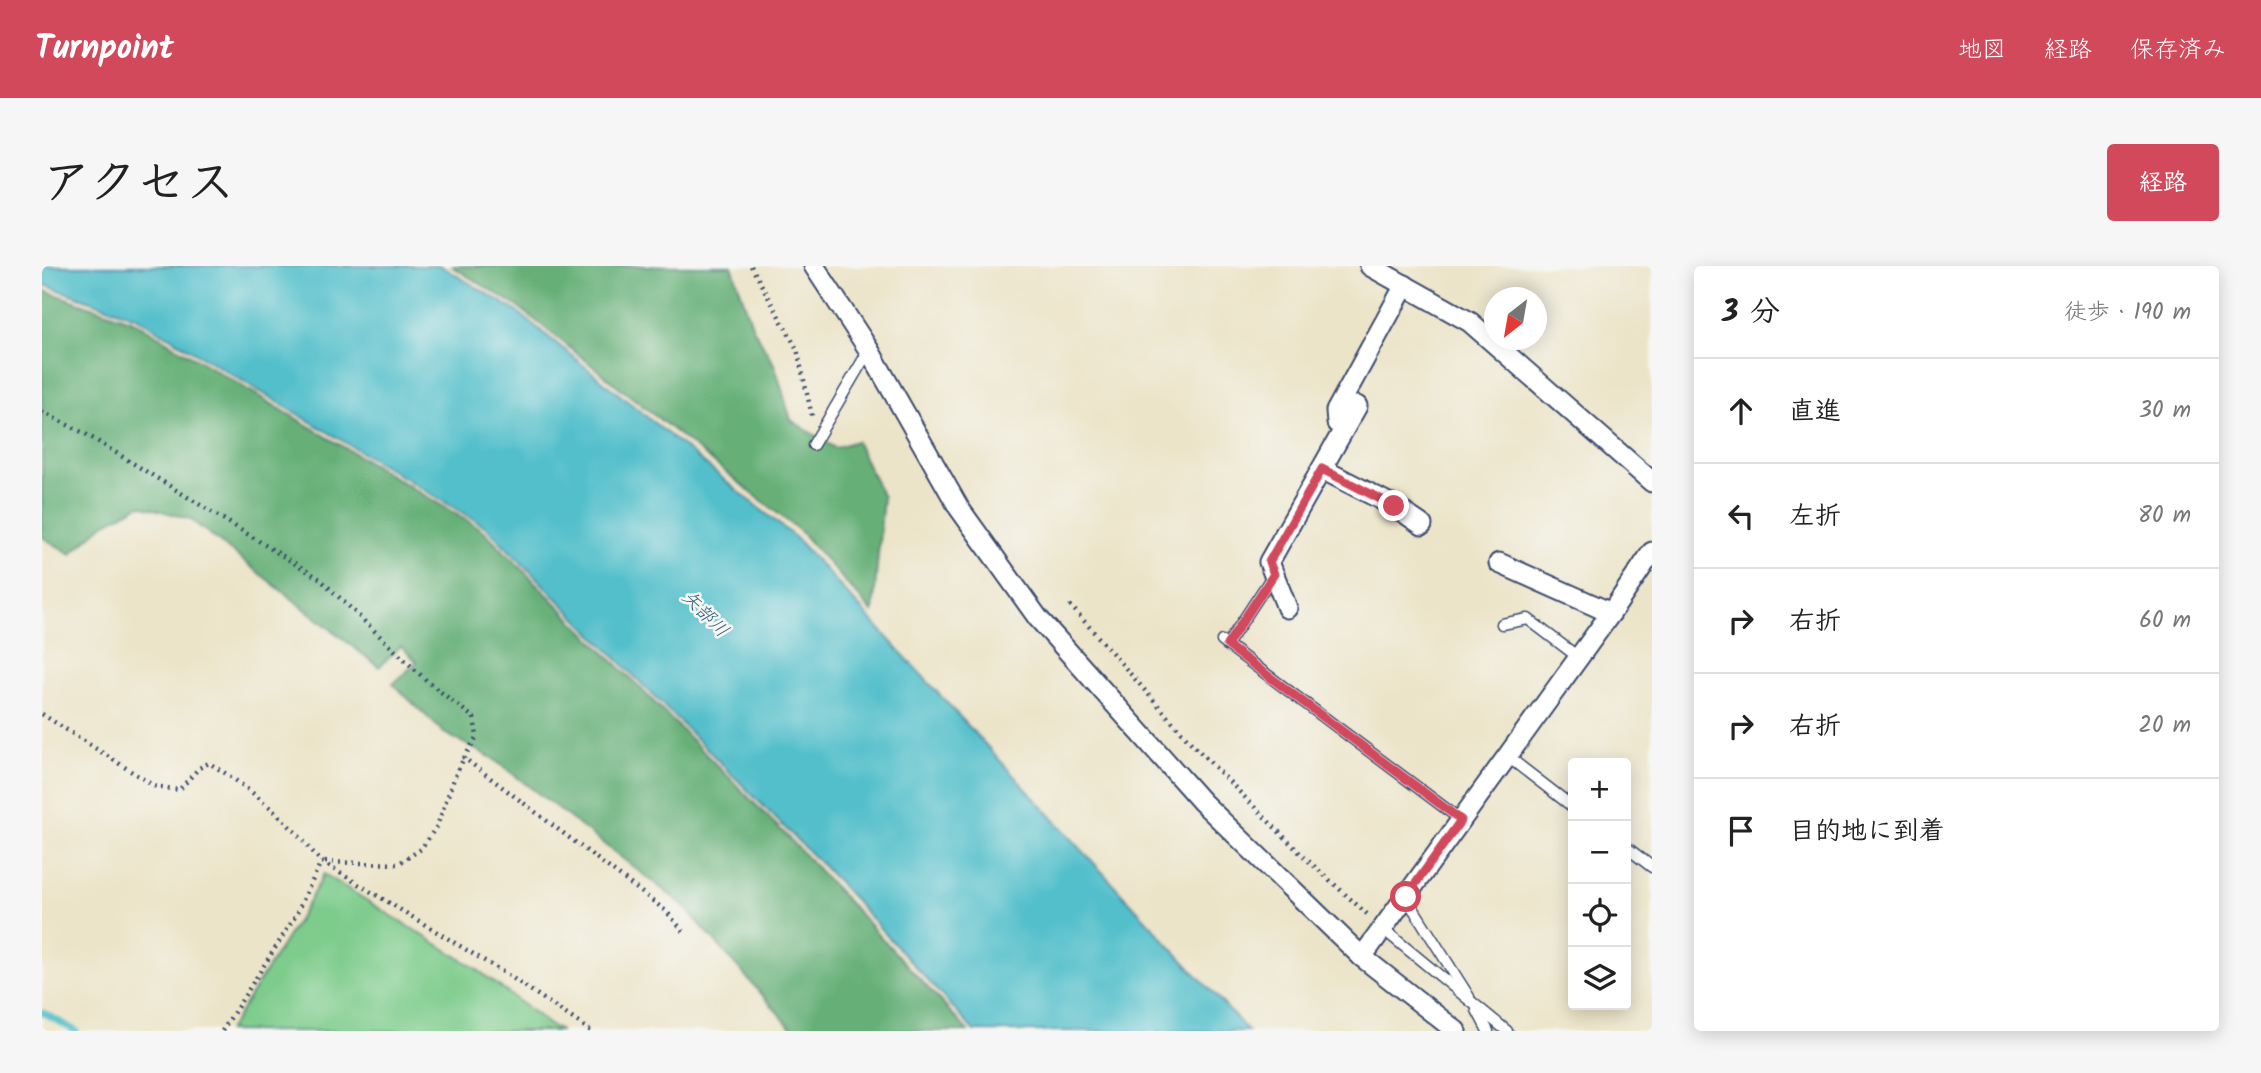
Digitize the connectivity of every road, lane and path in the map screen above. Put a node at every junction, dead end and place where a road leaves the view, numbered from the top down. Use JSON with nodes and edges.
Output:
{"nodes":[{"id":1,"x":751,"y":266,"type":"edge"},
{"id":2,"x":814,"y":266,"type":"edge"},
{"id":3,"x":1373,"y":266,"type":"edge"},
{"id":4,"x":1405,"y":285,"type":"junction"},
{"id":5,"x":869,"y":350,"type":"junction"},
{"id":6,"x":1357,"y":406,"type":"dead end"},
{"id":7,"x":42,"y":412,"type":"edge"},
{"id":8,"x":1345,"y":427,"type":"junction"},
{"id":9,"x":815,"y":441,"type":"joint"},
{"id":10,"x":1322,"y":469,"type":"junction"},
{"id":11,"x":1652,"y":482,"type":"edge"},
{"id":12,"x":1422,"y":525,"type":"dead end"},
{"id":13,"x":1652,"y":552,"type":"edge"},
{"id":14,"x":1499,"y":563,"type":"dead end"},
{"id":15,"x":1274,"y":574,"type":"junction"},
{"id":16,"x":1070,"y":605,"type":"dead end"},
{"id":17,"x":1287,"y":608,"type":"dead end"},
{"id":18,"x":1611,"y":613,"type":"junction"},
{"id":19,"x":1502,"y":624,"type":"dead end"},
{"id":20,"x":1578,"y":657,"type":"junction"},
{"id":21,"x":42,"y":714,"type":"edge"},
{"id":22,"x":1507,"y":756,"type":"junction"},
{"id":23,"x":464,"y":758,"type":"junction"},
{"id":24,"x":1568,"y":803,"type":"edge"},
{"id":25,"x":1461,"y":820,"type":"junction"},
{"id":26,"x":1631,"y":852,"type":"edge"},
{"id":27,"x":321,"y":862,"type":"junction"},
{"id":28,"x":1652,"y":867,"type":"edge"},
{"id":29,"x":1406,"y":897,"type":"junction"},
{"id":30,"x":1383,"y":929,"type":"junction"},
{"id":31,"x":684,"y":932,"type":"dead end"},
{"id":32,"x":1363,"y":957,"type":"junction"},
{"id":33,"x":1474,"y":1004,"type":"junction"},
{"id":34,"x":222,"y":1031,"type":"edge"},
{"id":35,"x":592,"y":1031,"type":"edge"},
{"id":36,"x":1456,"y":1031,"type":"edge"},
{"id":37,"x":1488,"y":1031,"type":"edge"},
{"id":38,"x":1507,"y":1031,"type":"edge"}],
"edges":[{"from":1,"to":9,"type":"path"},
{"from":2,"to":5,"type":"street"},
{"from":3,"to":4,"type":"street"},
{"from":4,"to":8,"type":"street"},
{"from":4,"to":11,"type":"street"},
{"from":5,"to":9,"type":"lane"},
{"from":5,"to":32,"type":"street"},
{"from":6,"to":8,"type":"street"},
{"from":7,"to":23,"type":"path"},
{"from":8,"to":10,"type":"street"},
{"from":10,"to":12,"type":"street"},
{"from":10,"to":15,"type":"street"},
{"from":13,"to":18,"type":"street"},
{"from":14,"to":18,"type":"street"},
{"from":15,"to":17,"type":"street"},
{"from":15,"to":25,"type":"lane"},
{"from":16,"to":30,"type":"path"},
{"from":18,"to":20,"type":"street"},
{"from":19,"to":20,"type":"lane"},
{"from":20,"to":22,"type":"street"},
{"from":21,"to":27,"type":"path"},
{"from":22,"to":24,"type":"lane"},
{"from":22,"to":25,"type":"street"},
{"from":23,"to":27,"type":"path"},
{"from":23,"to":31,"type":"path"},
{"from":25,"to":29,"type":"street"},
{"from":26,"to":28,"type":"lane"},
{"from":27,"to":34,"type":"path"},
{"from":27,"to":35,"type":"path"},
{"from":29,"to":30,"type":"street"},
{"from":29,"to":33,"type":"lane"},
{"from":30,"to":32,"type":"street"},
{"from":30,"to":33,"type":"lane"},
{"from":32,"to":36,"type":"street"},
{"from":33,"to":37,"type":"lane"},
{"from":33,"to":38,"type":"lane"}]}
